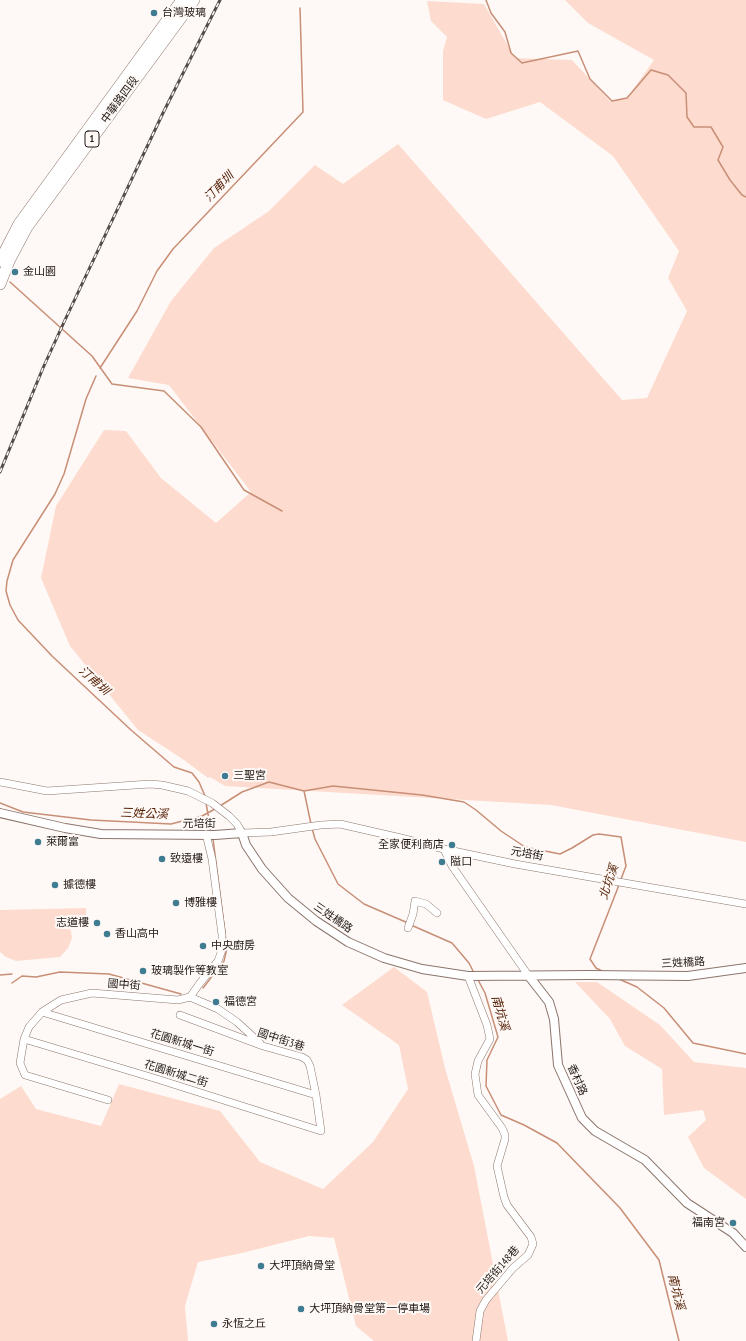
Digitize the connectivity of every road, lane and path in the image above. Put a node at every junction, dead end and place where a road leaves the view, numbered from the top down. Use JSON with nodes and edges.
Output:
{"nodes":[{"id":1,"x":182,"y":0,"type":"edge"},
{"id":2,"x":194,"y":0,"type":"edge"},
{"id":3,"x":23,"y":225,"type":"junction"},
{"id":4,"x":0,"y":261,"type":"edge"},
{"id":5,"x":0,"y":284,"type":"edge"},
{"id":6,"x":0,"y":782,"type":"edge"},
{"id":7,"x":0,"y":813,"type":"edge"},
{"id":8,"x":242,"y":833,"type":"junction"},
{"id":9,"x":206,"y":834,"type":"junction"},
{"id":10,"x":444,"y":849,"type":"junction"},
{"id":11,"x":746,"y":904,"type":"edge"},
{"id":12,"x":437,"y":913,"type":"dead end"},
{"id":13,"x":408,"y":928,"type":"dead end"},
{"id":14,"x":746,"y":968,"type":"edge"},
{"id":15,"x":528,"y":975,"type":"junction"},
{"id":16,"x":468,"y":976,"type":"junction"},
{"id":17,"x":190,"y":997,"type":"junction"},
{"id":18,"x":42,"y":1012,"type":"junction"},
{"id":19,"x":180,"y":1015,"type":"dead end"},
{"id":20,"x":24,"y":1039,"type":"junction"},
{"id":21,"x":263,"y":1046,"type":"junction"},
{"id":22,"x":316,"y":1095,"type":"junction"},
{"id":23,"x":108,"y":1100,"type":"dead end"},
{"id":24,"x":321,"y":1131,"type":"joint"},
{"id":25,"x":746,"y":1247,"type":"edge"},
{"id":26,"x":476,"y":1341,"type":"edge"}],
"edges":[{"from":1,"to":3,"type":"main road","name":"中華路四段","number":"1"},
{"from":2,"to":3,"type":"main road","name":"中華路四段","number":"1"},
{"from":3,"to":4,"type":"main road","name":"中華路四段","number":"1"},
{"from":3,"to":5,"type":"main road","name":"中華路四段","number":"1"},
{"from":6,"to":8,"type":"street","name":"三姓橋路"},
{"from":7,"to":9,"type":"street","name":"元培街"},
{"from":8,"to":9,"type":"street","name":"元培街"},
{"from":8,"to":10,"type":"street","name":"元培街"},
{"from":8,"to":16,"type":"street","name":"三姓橋路"},
{"from":9,"to":17,"type":"street"},
{"from":10,"to":11,"type":"street","name":"元培街"},
{"from":10,"to":15,"type":"street","name":"香村路"},
{"from":12,"to":13,"type":"street"},
{"from":14,"to":15,"type":"street","name":"三姓橋路"},
{"from":15,"to":16,"type":"street","name":"三姓橋路"},
{"from":15,"to":25,"type":"street","name":"香村路"},
{"from":16,"to":26,"type":"street","name":"元培街148巷"},
{"from":17,"to":18,"type":"street","name":"國中街"},
{"from":17,"to":21,"type":"street"},
{"from":18,"to":20,"type":"street","name":"國中街"},
{"from":18,"to":22,"type":"street","name":"花園新城一街"},
{"from":19,"to":21,"type":"street","name":"國中街3巷"},
{"from":20,"to":23,"type":"street","name":"國中街"},
{"from":20,"to":24,"type":"street","name":"花園新城二街"},
{"from":21,"to":22,"type":"street","name":"國中街3巷"},
{"from":22,"to":24,"type":"street","name":"國中街3巷"}]}
